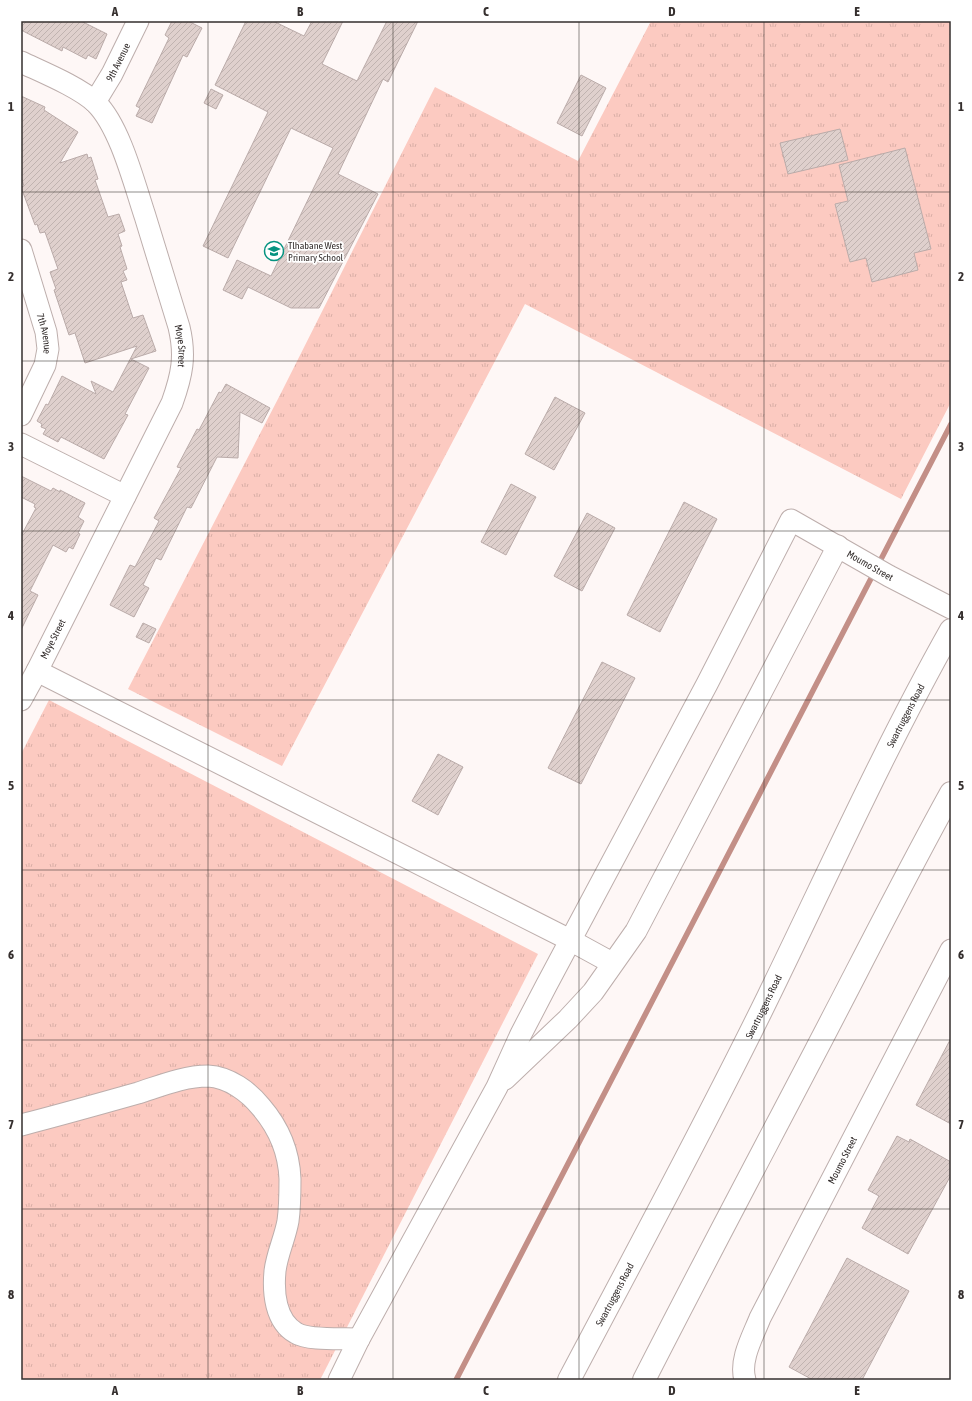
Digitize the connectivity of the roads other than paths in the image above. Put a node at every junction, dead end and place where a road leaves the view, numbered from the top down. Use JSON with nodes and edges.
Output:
{"nodes":[{"id":1,"x":138,"y":21,"type":"edge"},
{"id":2,"x":21,"y":62,"type":"edge"},
{"id":3,"x":95,"y":102,"type":"junction"},
{"id":4,"x":21,"y":250,"type":"edge"},
{"id":5,"x":27,"y":288,"type":"edge"},
{"id":6,"x":21,"y":415,"type":"edge"},
{"id":7,"x":21,"y":444,"type":"edge"},
{"id":8,"x":126,"y":496,"type":"junction"},
{"id":9,"x":838,"y":546,"type":"junction"},
{"id":10,"x":951,"y":608,"type":"edge"},
{"id":11,"x":951,"y":630,"type":"edge"},
{"id":12,"x":37,"y":671,"type":"junction"},
{"id":13,"x":21,"y":700,"type":"edge"},
{"id":14,"x":951,"y":793,"type":"edge"},
{"id":15,"x":570,"y":940,"type":"junction"},
{"id":16,"x":951,"y":950,"type":"edge"},
{"id":17,"x":612,"y":963,"type":"junction"},
{"id":18,"x":497,"y":1087,"type":"junction"},
{"id":19,"x":21,"y":1125,"type":"edge"},
{"id":20,"x":359,"y":1339,"type":"junction"},
{"id":21,"x":744,"y":1377,"type":"edge"},
{"id":22,"x":338,"y":1380,"type":"edge"},
{"id":23,"x":569,"y":1380,"type":"edge"},
{"id":24,"x":644,"y":1380,"type":"edge"}],
"edges":[{"from":1,"to":3,"type":"street","name":"9th Avenue"},
{"from":2,"to":3,"type":"street","name":"Moye Street"},
{"from":3,"to":8,"type":"street","name":"Moye Street"},
{"from":4,"to":5,"type":"street","name":"7th Avenue"},
{"from":5,"to":6,"type":"street","name":"7th Avenue"},
{"from":7,"to":8,"type":"street"},
{"from":8,"to":12,"type":"street","name":"Moye Street"},
{"from":9,"to":10,"type":"street","name":"Moumo Street"},
{"from":9,"to":15,"type":"street","name":"Moumo Street"},
{"from":9,"to":17,"type":"street"},
{"from":11,"to":23,"type":"main road","name":"Swartruggens Road"},
{"from":12,"to":13,"type":"street","name":"Moye Street"},
{"from":12,"to":15,"type":"street"},
{"from":14,"to":24,"type":"main road"},
{"from":15,"to":17,"type":"street"},
{"from":15,"to":18,"type":"street"},
{"from":16,"to":21,"type":"street","name":"Moumo Street"},
{"from":17,"to":18,"type":"street"},
{"from":18,"to":20,"type":"street"},
{"from":19,"to":20,"type":"street"},
{"from":20,"to":22,"type":"street"}]}
